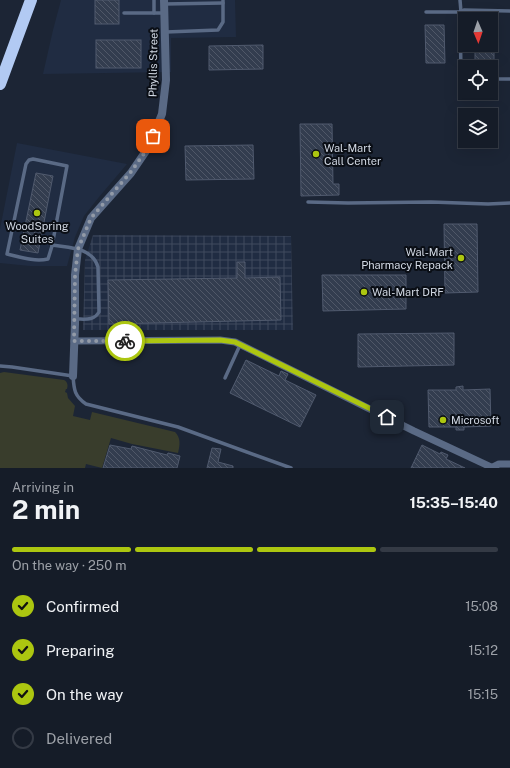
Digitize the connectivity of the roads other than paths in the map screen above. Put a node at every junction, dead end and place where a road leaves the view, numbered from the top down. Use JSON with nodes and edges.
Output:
{"nodes":[{"id":1,"x":31,"y":0,"type":"edge"},
{"id":2,"x":154,"y":0,"type":"edge"},
{"id":3,"x":460,"y":0,"type":"edge"},
{"id":4,"x":223,"y":1,"type":"edge"},
{"id":5,"x":164,"y":2,"type":"edge"},
{"id":6,"x":510,"y":11,"type":"edge"},
{"id":7,"x":426,"y":12,"type":"dead end"},
{"id":8,"x":458,"y":12,"type":"edge"},
{"id":9,"x":461,"y":12,"type":"joint"},
{"id":10,"x":124,"y":13,"type":"dead end"},
{"id":11,"x":154,"y":13,"type":"junction"},
{"id":12,"x":164,"y":13,"type":"junction"},
{"id":13,"x":165,"y":32,"type":"junction"},
{"id":14,"x":498,"y":79,"type":"edge"},
{"id":15,"x":510,"y":79,"type":"edge"},
{"id":16,"x":0,"y":84,"type":"edge"},
{"id":17,"x":308,"y":202,"type":"dead end"},
{"id":18,"x":510,"y":203,"type":"edge"},
{"id":19,"x":52,"y":245,"type":"junction"},
{"id":20,"x":78,"y":249,"type":"junction"},
{"id":21,"x":75,"y":319,"type":"junction"},
{"id":22,"x":74,"y":341,"type":"junction"},
{"id":23,"x":241,"y":344,"type":"junction"},
{"id":24,"x":0,"y":366,"type":"edge"},
{"id":25,"x":73,"y":376,"type":"junction"},
{"id":26,"x":225,"y":378,"type":"dead end"},
{"id":27,"x":510,"y":464,"type":"edge"},
{"id":28,"x":291,"y":468,"type":"edge"},
{"id":29,"x":493,"y":468,"type":"edge"}],
"edges":[{"from":1,"to":16,"type":"highway"},
{"from":2,"to":11,"type":"lane"},
{"from":3,"to":9,"type":"lane"},
{"from":4,"to":5,"type":"lane"},
{"from":4,"to":13,"type":"lane"},
{"from":5,"to":12,"type":"street","name":"Phyllis Street"},
{"from":6,"to":9,"type":"lane"},
{"from":7,"to":8,"type":"lane"},
{"from":10,"to":11,"type":"lane"},
{"from":11,"to":12,"type":"lane"},
{"from":12,"to":13,"type":"street","name":"Phyllis Street"},
{"from":13,"to":20,"type":"street","name":"Phyllis Street"},
{"from":14,"to":15,"type":"lane"},
{"from":17,"to":18,"type":"lane"},
{"from":19,"to":19,"type":"lane"},
{"from":19,"to":20,"type":"lane"},
{"from":20,"to":21,"type":"street","name":"Phyllis Street"},
{"from":20,"to":21,"type":"lane"},
{"from":21,"to":22,"type":"street","name":"Phyllis Street"},
{"from":22,"to":23,"type":"street"},
{"from":22,"to":25,"type":"street","name":"Phyllis Street"},
{"from":23,"to":26,"type":"lane"},
{"from":23,"to":29,"type":"street"},
{"from":24,"to":25,"type":"lane"},
{"from":25,"to":28,"type":"lane"},
{"from":27,"to":29,"type":"street"}]}
